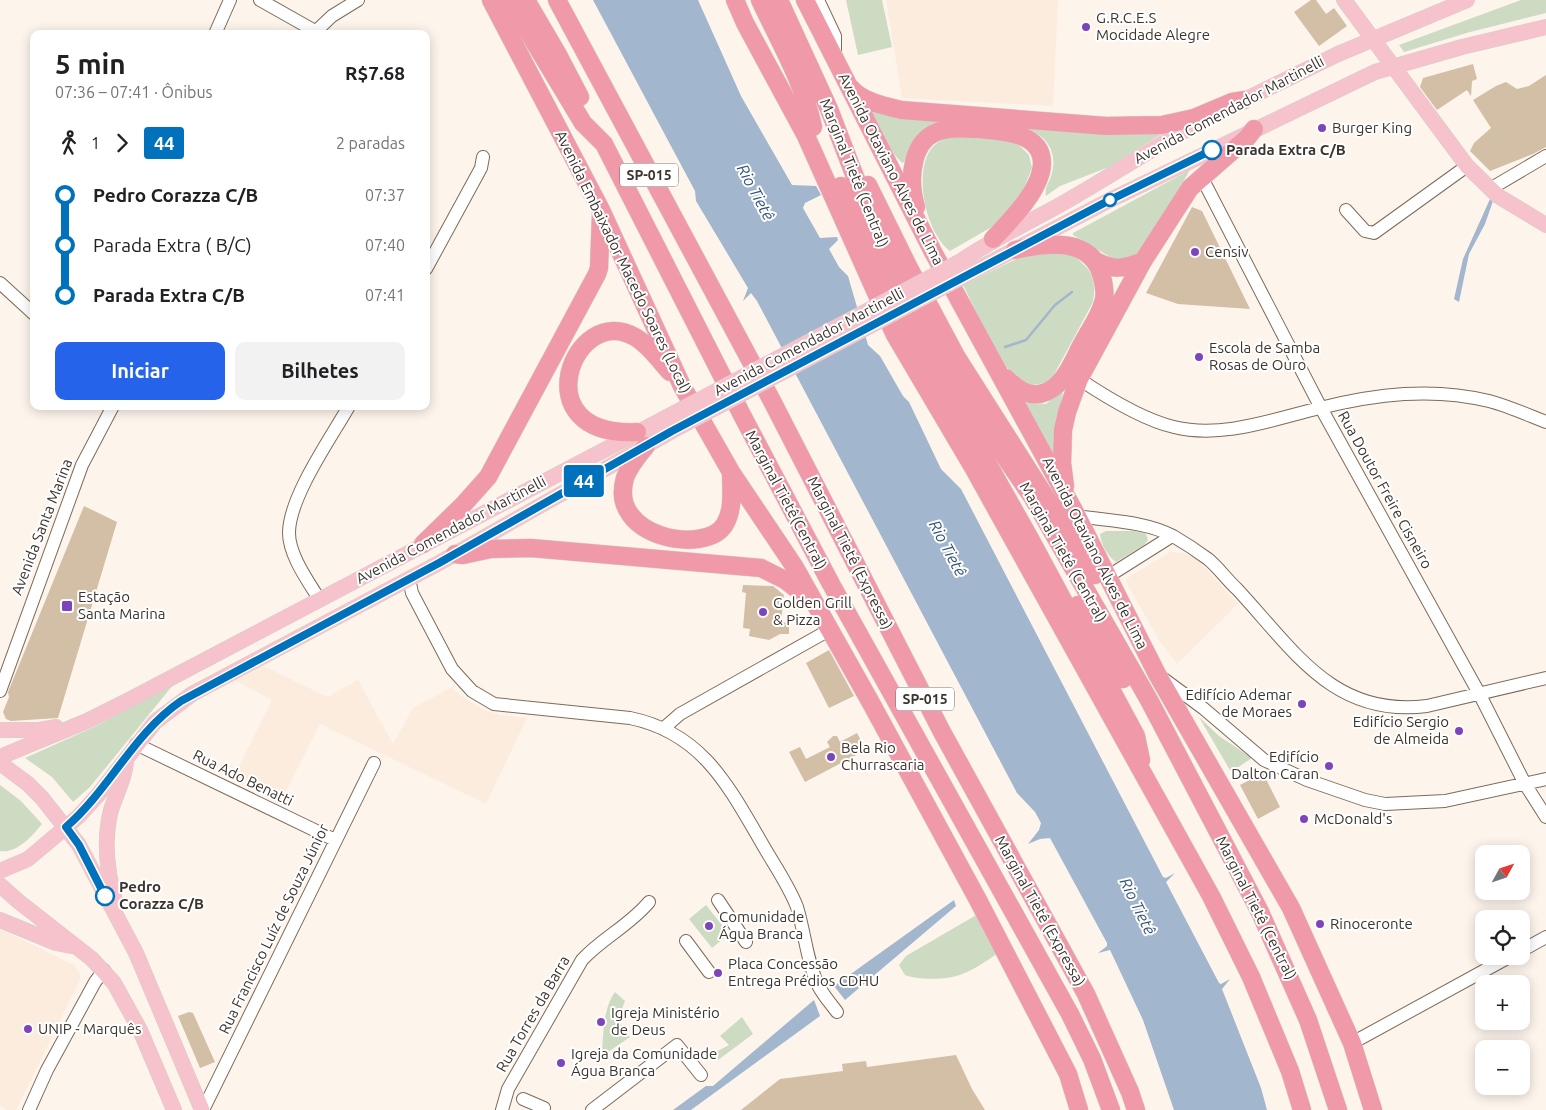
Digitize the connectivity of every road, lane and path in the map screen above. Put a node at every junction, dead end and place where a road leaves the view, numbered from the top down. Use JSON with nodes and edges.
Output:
{"nodes":[{"id":1,"x":230,"y":0,"type":"edge"},
{"id":2,"x":260,"y":0,"type":"edge"},
{"id":3,"x":358,"y":0,"type":"edge"},
{"id":4,"x":491,"y":0,"type":"edge"},
{"id":5,"x":509,"y":0,"type":"edge"},
{"id":6,"x":526,"y":0,"type":"edge"},
{"id":7,"x":543,"y":0,"type":"edge"},
{"id":8,"x":557,"y":0,"type":"edge"},
{"id":9,"x":735,"y":0,"type":"edge"},
{"id":10,"x":739,"y":0,"type":"edge"},
{"id":11,"x":760,"y":0,"type":"edge"},
{"id":12,"x":779,"y":0,"type":"edge"},
{"id":13,"x":806,"y":0,"type":"edge"},
{"id":14,"x":818,"y":0,"type":"edge"},
{"id":15,"x":1344,"y":0,"type":"edge"},
{"id":16,"x":1467,"y":0,"type":"edge"},
{"id":17,"x":1546,"y":27,"type":"edge"},
{"id":18,"x":217,"y":30,"type":"edge"},
{"id":19,"x":311,"y":30,"type":"edge"},
{"id":20,"x":316,"y":30,"type":"edge"},
{"id":21,"x":1372,"y":39,"type":"junction"},
{"id":22,"x":579,"y":42,"type":"junction"},
{"id":23,"x":834,"y":60,"type":"junction"},
{"id":24,"x":1393,"y":66,"type":"junction"},
{"id":25,"x":845,"y":79,"type":"junction"},
{"id":26,"x":1244,"y":100,"type":"junction"},
{"id":27,"x":829,"y":109,"type":"junction"},
{"id":28,"x":813,"y":127,"type":"junction"},
{"id":29,"x":1254,"y":129,"type":"junction"},
{"id":30,"x":604,"y":144,"type":"junction"},
{"id":31,"x":1546,"y":156,"type":"edge"},
{"id":32,"x":483,"y":157,"type":"dead end"},
{"id":33,"x":1467,"y":166,"type":"junction"},
{"id":34,"x":1202,"y":176,"type":"junction"},
{"id":35,"x":1490,"y":189,"type":"junction"},
{"id":36,"x":601,"y":210,"type":"junction"},
{"id":37,"x":1346,"y":210,"type":"dead end"},
{"id":38,"x":1546,"y":225,"type":"edge"},
{"id":39,"x":993,"y":239,"type":"junction"},
{"id":40,"x":1015,"y":250,"type":"junction"},
{"id":41,"x":932,"y":252,"type":"junction"},
{"id":42,"x":1094,"y":260,"type":"junction"},
{"id":43,"x":1144,"y":261,"type":"junction"},
{"id":44,"x":430,"y":262,"type":"edge"},
{"id":45,"x":965,"y":268,"type":"junction"},
{"id":46,"x":0,"y":283,"type":"edge"},
{"id":47,"x":30,"y":310,"type":"edge"},
{"id":48,"x":999,"y":371,"type":"junction"},
{"id":49,"x":1079,"y":379,"type":"junction"},
{"id":50,"x":682,"y":386,"type":"junction"},
{"id":51,"x":1321,"y":408,"type":"junction"},
{"id":52,"x":111,"y":410,"type":"edge"},
{"id":53,"x":348,"y":410,"type":"edge"},
{"id":54,"x":1546,"y":422,"type":"edge"},
{"id":55,"x":642,"y":439,"type":"junction"},
{"id":56,"x":731,"y":472,"type":"junction"},
{"id":57,"x":1067,"y":499,"type":"junction"},
{"id":58,"x":1077,"y":516,"type":"junction"},
{"id":59,"x":837,"y":526,"type":"junction"},
{"id":60,"x":1172,"y":536,"type":"junction"},
{"id":61,"x":1029,"y":537,"type":"junction"},
{"id":62,"x":423,"y":544,"type":"junction"},
{"id":63,"x":455,"y":554,"type":"junction"},
{"id":64,"x":1106,"y":577,"type":"junction"},
{"id":65,"x":409,"y":578,"type":"junction"},
{"id":66,"x":831,"y":584,"type":"junction"},
{"id":67,"x":1116,"y":596,"type":"junction"},
{"id":68,"x":319,"y":599,"type":"junction"},
{"id":69,"x":819,"y":609,"type":"junction"},
{"id":70,"x":831,"y":629,"type":"junction"},
{"id":71,"x":1158,"y":674,"type":"junction"},
{"id":72,"x":1546,"y":678,"type":"edge"},
{"id":73,"x":0,"y":691,"type":"edge"},
{"id":74,"x":1480,"y":695,"type":"junction"},
{"id":75,"x":87,"y":720,"type":"junction"},
{"id":76,"x":664,"y":728,"type":"junction"},
{"id":77,"x":0,"y":730,"type":"edge"},
{"id":78,"x":136,"y":744,"type":"junction"},
{"id":79,"x":0,"y":757,"type":"edge"},
{"id":80,"x":127,"y":757,"type":"junction"},
{"id":81,"x":374,"y":762,"type":"dead end"},
{"id":82,"x":0,"y":763,"type":"edge"},
{"id":83,"x":1143,"y":773,"type":"junction"},
{"id":84,"x":1546,"y":779,"type":"edge"},
{"id":85,"x":1525,"y":784,"type":"junction"},
{"id":86,"x":1192,"y":785,"type":"junction"},
{"id":87,"x":928,"y":806,"type":"junction"},
{"id":88,"x":1546,"y":817,"type":"edge"},
{"id":89,"x":66,"y":827,"type":"junction"},
{"id":90,"x":335,"y":840,"type":"junction"},
{"id":91,"x":0,"y":871,"type":"edge"},
{"id":92,"x":0,"y":885,"type":"edge"},
{"id":93,"x":718,"y":900,"type":"dead end"},
{"id":94,"x":649,"y":902,"type":"dead end"},
{"id":95,"x":1010,"y":905,"type":"junction"},
{"id":96,"x":116,"y":916,"type":"junction"},
{"id":97,"x":0,"y":920,"type":"edge"},
{"id":98,"x":1546,"y":937,"type":"edge"},
{"id":99,"x":686,"y":941,"type":"dead end"},
{"id":100,"x":746,"y":942,"type":"dead end"},
{"id":101,"x":1530,"y":945,"type":"edge"},
{"id":102,"x":76,"y":946,"type":"junction"},
{"id":103,"x":1495,"y":965,"type":"edge"},
{"id":104,"x":104,"y":970,"type":"junction"},
{"id":105,"x":709,"y":972,"type":"dead end"},
{"id":106,"x":837,"y":1012,"type":"dead end"},
{"id":107,"x":1352,"y":1043,"type":"junction"},
{"id":108,"x":700,"y":1075,"type":"dead end"},
{"id":109,"x":523,"y":1099,"type":"dead end"},
{"id":110,"x":544,"y":1108,"type":"dead end"},
{"id":111,"x":30,"y":1110,"type":"edge"},
{"id":112,"x":174,"y":1110,"type":"edge"},
{"id":113,"x":203,"y":1110,"type":"edge"},
{"id":114,"x":502,"y":1110,"type":"edge"},
{"id":115,"x":592,"y":1110,"type":"edge"},
{"id":116,"x":1079,"y":1110,"type":"edge"},
{"id":117,"x":1111,"y":1110,"type":"edge"},
{"id":118,"x":1136,"y":1110,"type":"edge"},
{"id":119,"x":1302,"y":1110,"type":"edge"},
{"id":120,"x":1338,"y":1110,"type":"edge"},
{"id":121,"x":1373,"y":1110,"type":"edge"}],
"edges":[{"from":1,"to":18,"type":"street"},
{"from":2,"to":19,"type":"street"},
{"from":3,"to":20,"type":"street"},
{"from":4,"to":36,"type":"highway","name":"Avenida Embaixador Macedo Soares (Local)"},
{"from":5,"to":30,"type":"highway"},
{"from":6,"to":30,"type":"highway"},
{"from":7,"to":22,"type":"highway"},
{"from":8,"to":22,"type":"highway","name":"Marginal Tietê (Expressa)","number":"SP-015"},
{"from":9,"to":83,"type":"highway"},
{"from":10,"to":28,"type":"highway"},
{"from":11,"to":28,"type":"highway"},
{"from":12,"to":27,"type":"highway","name":"Marginal Tietê (Central)"},
{"from":13,"to":23,"type":"highway","name":"Avenida Otaviano Alves de Lima"},
{"from":14,"to":23,"type":"street"},
{"from":15,"to":21,"type":"main road"},
{"from":16,"to":21,"type":"main road","name":"Avenida Comendador Martinelli"},
{"from":17,"to":24,"type":"main road","name":"Avenida Comendador Martinelli"},
{"from":21,"to":24,"type":"main road"},
{"from":21,"to":26,"type":"main road","name":"Avenida Comendador Martinelli"},
{"from":22,"to":59,"type":"highway","name":"Marginal Tietê (Expressa)","number":"SP-015"},
{"from":23,"to":25,"type":"highway","name":"Avenida Otaviano Alves de Lima"},
{"from":24,"to":29,"type":"main road","name":"Avenida Comendador Martinelli"},
{"from":24,"to":33,"type":"main road"},
{"from":25,"to":26,"type":"highway"},
{"from":25,"to":41,"type":"highway","name":"Avenida Otaviano Alves de Lima"},
{"from":26,"to":39,"type":"main road","name":"Avenida Comendador Martinelli"},
{"from":27,"to":67,"type":"highway"},
{"from":27,"to":86,"type":"highway","name":"Marginal Tietê (Central)"},
{"from":28,"to":61,"type":"highway","name":"Marginal Tietê (Central)"},
{"from":29,"to":34,"type":"highway"},
{"from":29,"to":40,"type":"main road","name":"Avenida Comendador Martinelli"},
{"from":30,"to":66,"type":"highway","name":"Marginal Tietê(Central)"},
{"from":31,"to":35,"type":"street"},
{"from":32,"to":44,"type":"street"},
{"from":33,"to":35,"type":"main road"},
{"from":33,"to":37,"type":"street"},
{"from":34,"to":43,"type":"highway"},
{"from":34,"to":51,"type":"street","name":"Rua Doutor Freire Cisneiro"},
{"from":35,"to":38,"type":"main road"},
{"from":36,"to":50,"type":"highway","name":"Avenida Embaixador Macedo Soares (Local)"},
{"from":36,"to":62,"type":"highway"},
{"from":39,"to":41,"type":"highway"},
{"from":39,"to":45,"type":"main road","name":"Avenida Comendador Martinelli"},
{"from":40,"to":42,"type":"highway"},
{"from":40,"to":45,"type":"main road","name":"Avenida Comendador Martinelli"},
{"from":41,"to":48,"type":"highway","name":"Avenida Otaviano Alves de Lima"},
{"from":42,"to":43,"type":"highway"},
{"from":42,"to":48,"type":"highway"},
{"from":43,"to":49,"type":"highway"},
{"from":45,"to":55,"type":"main road","name":"Avenida Comendador Martinelli","bridge":true},
{"from":46,"to":47,"type":"street"},
{"from":48,"to":57,"type":"highway","name":"Avenida Otaviano Alves de Lima"},
{"from":49,"to":51,"type":"street"},
{"from":49,"to":57,"type":"highway"},
{"from":50,"to":55,"type":"highway"},
{"from":50,"to":56,"type":"highway","name":"Avenida Embaixador Macedo Soares (Local)"},
{"from":51,"to":54,"type":"street"},
{"from":51,"to":74,"type":"street","name":"Rua Doutor Freire Cisneiro"},
{"from":52,"to":73,"type":"street","name":"Avenida Santa Marina"},
{"from":53,"to":68,"type":"street"},
{"from":55,"to":56,"type":"highway"},
{"from":55,"to":62,"type":"main road","name":"Avenida Comendador Martinelli"},
{"from":55,"to":63,"type":"main road","name":"Avenida Comendador Martinelli"},
{"from":56,"to":69,"type":"highway","name":"Avenida Embaixador Macedo Soares (Local)"},
{"from":57,"to":58,"type":"highway","name":"Avenida Otaviano Alves de Lima"},
{"from":58,"to":60,"type":"street"},
{"from":58,"to":64,"type":"highway","name":"Avenida Otaviano Alves de Lima"},
{"from":59,"to":95,"type":"highway"},
{"from":59,"to":118,"type":"highway","name":"Marginal Tietê (Expressa)","number":"SP-015"},
{"from":60,"to":64,"type":"street"},
{"from":60,"to":74,"type":"street"},
{"from":61,"to":83,"type":"highway","name":"Marginal Tietê (Central)"},
{"from":61,"to":86,"type":"highway"},
{"from":62,"to":68,"type":"main road","name":"Avenida Comendador Martinelli"},
{"from":63,"to":65,"type":"main road","name":"Avenida Comendador Martinelli"},
{"from":63,"to":69,"type":"highway"},
{"from":64,"to":67,"type":"highway","name":"Avenida Otaviano Alves de Lima"},
{"from":65,"to":76,"type":"street"},
{"from":65,"to":78,"type":"main road","name":"Avenida Comendador Martinelli"},
{"from":66,"to":87,"type":"highway"},
{"from":66,"to":95,"type":"highway"},
{"from":67,"to":71,"type":"highway","name":"Avenida Otaviano Alves de Lima"},
{"from":68,"to":75,"type":"main road","name":"Avenida Comendador Martinelli"},
{"from":69,"to":70,"type":"highway","name":"Avenida Embaixador Macedo Soares (Local)"},
{"from":70,"to":76,"type":"street"},
{"from":70,"to":87,"type":"highway","name":"Avenida Embaixador Macedo Soares (Local)"},
{"from":71,"to":85,"type":"street"},
{"from":71,"to":107,"type":"highway","name":"Avenida Otaviano Alves de Lima"},
{"from":72,"to":74,"type":"street"},
{"from":74,"to":85,"type":"street","name":"Rua Doutor Freire Cisneiro"},
{"from":75,"to":77,"type":"main road"},
{"from":75,"to":79,"type":"main road","name":"Avenida Comendador Martinelli"},
{"from":76,"to":106,"type":"street"},
{"from":78,"to":80,"type":"main road","name":"Avenida Comendador Martinelli"},
{"from":78,"to":90,"type":"street","name":"Rua Ado Benatti"},
{"from":80,"to":89,"type":"main road","name":"Avenida Comendador Martinelli"},
{"from":80,"to":96,"type":"main road"},
{"from":81,"to":90,"type":"street","name":"Rua Francisco Luíz de Souza Júnior"},
{"from":82,"to":89,"type":"main road"},
{"from":83,"to":119,"type":"highway"},
{"from":84,"to":85,"type":"street"},
{"from":85,"to":88,"type":"street","name":"Rua Doutor Freire Cisneiro"},
{"from":86,"to":120,"type":"highway","name":"Marginal Tietê (Central)"},
{"from":87,"to":116,"type":"highway"},
{"from":89,"to":91,"type":"main road","name":"Avenida Comendador Martinelli"},
{"from":89,"to":96,"type":"main road"},
{"from":90,"to":113,"type":"street","name":"Rua Francisco Luíz de Souza Júnior"},
{"from":92,"to":102,"type":"main road"},
{"from":93,"to":100,"type":"street"},
{"from":94,"to":114,"type":"street","name":"Rua Torres da Barra"},
{"from":95,"to":117,"type":"highway"},
{"from":96,"to":113,"type":"main road"},
{"from":97,"to":102,"type":"main road"},
{"from":98,"to":101,"type":"street"},
{"from":99,"to":105,"type":"street"},
{"from":102,"to":104,"type":"main road"},
{"from":103,"to":107,"type":"street"},
{"from":104,"to":111,"type":"street"},
{"from":104,"to":112,"type":"main road"},
{"from":107,"to":121,"type":"highway","name":"Avenida Otaviano Alves de Lima"},
{"from":108,"to":115,"type":"street"},
{"from":109,"to":110,"type":"street"}]}
